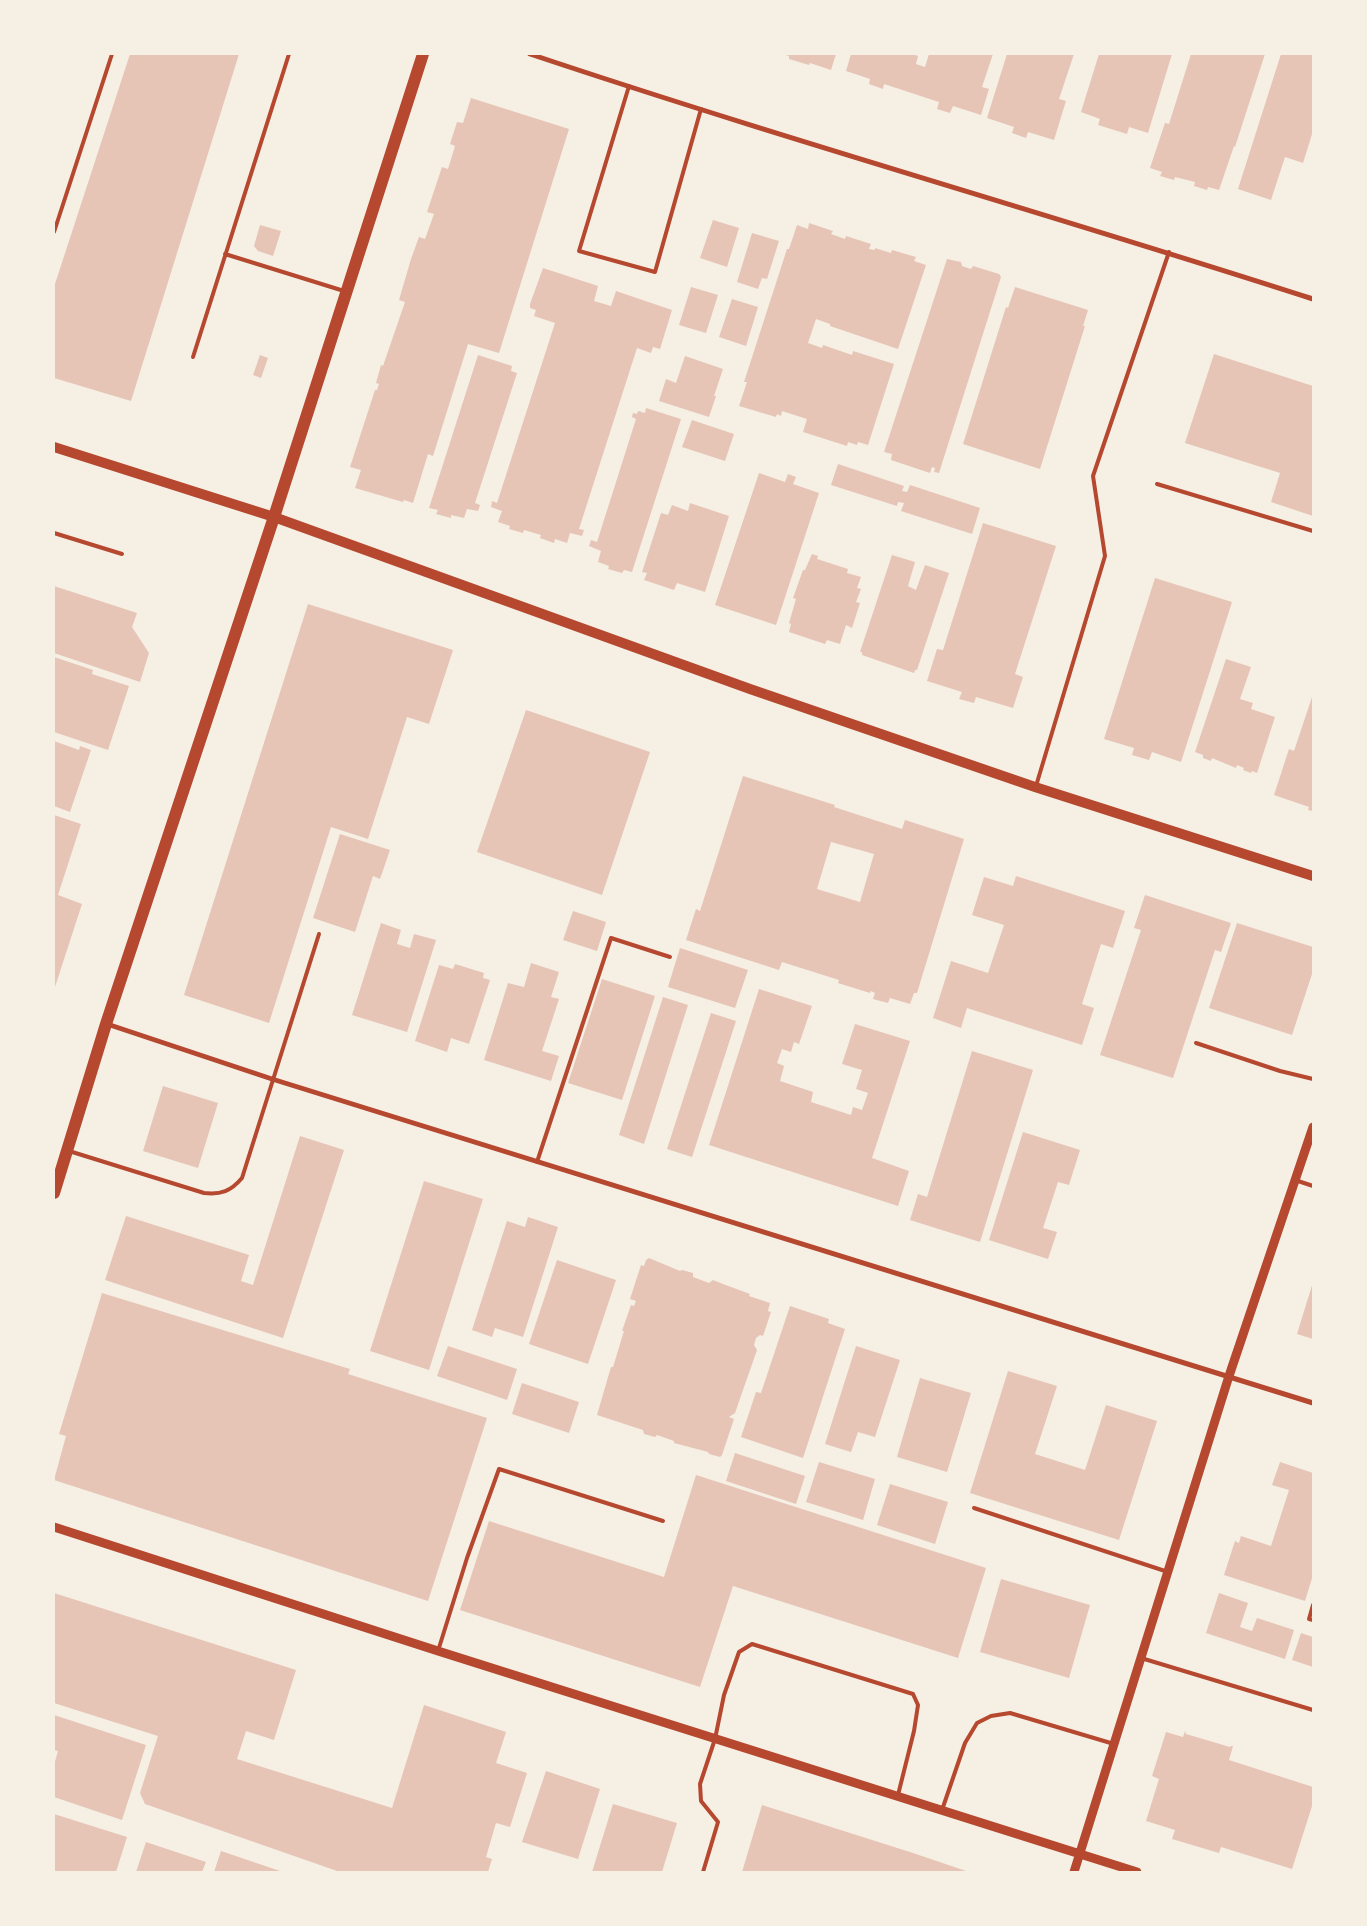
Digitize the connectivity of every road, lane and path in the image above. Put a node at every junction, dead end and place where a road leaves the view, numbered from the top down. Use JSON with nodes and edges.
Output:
{"nodes":[{"id":1,"x":112,"y":54,"type":"edge"},
{"id":2,"x":289,"y":54,"type":"edge"},
{"id":3,"x":423,"y":54,"type":"edge"},
{"id":4,"x":530,"y":54,"type":"edge"},
{"id":5,"x":629,"y":86,"type":"junction"},
{"id":6,"x":701,"y":110,"type":"junction"},
{"id":7,"x":54,"y":232,"type":"edge"},
{"id":8,"x":1169,"y":252,"type":"junction"},
{"id":9,"x":225,"y":254,"type":"junction"},
{"id":10,"x":346,"y":292,"type":"junction"},
{"id":11,"x":1313,"y":299,"type":"edge"},
{"id":12,"x":193,"y":357,"type":"dead end"},
{"id":13,"x":54,"y":447,"type":"edge"},
{"id":14,"x":1157,"y":484,"type":"dead end"},
{"id":15,"x":274,"y":517,"type":"junction"},
{"id":16,"x":1313,"y":531,"type":"edge"},
{"id":17,"x":54,"y":533,"type":"edge"},
{"id":18,"x":122,"y":554,"type":"dead end"},
{"id":19,"x":1035,"y":787,"type":"junction"},
{"id":20,"x":1313,"y":876,"type":"edge"},
{"id":21,"x":319,"y":934,"type":"dead end"},
{"id":22,"x":670,"y":957,"type":"dead end"},
{"id":23,"x":106,"y":1024,"type":"junction"},
{"id":24,"x":1196,"y":1043,"type":"dead end"},
{"id":25,"x":272,"y":1079,"type":"junction"},
{"id":26,"x":1313,"y":1079,"type":"edge"},
{"id":27,"x":1313,"y":1127,"type":"edge"},
{"id":28,"x":67,"y":1151,"type":"junction"},
{"id":29,"x":538,"y":1162,"type":"junction"},
{"id":30,"x":1295,"y":1180,"type":"junction"},
{"id":31,"x":1313,"y":1186,"type":"edge"},
{"id":32,"x":54,"y":1193,"type":"edge"},
{"id":33,"x":1229,"y":1376,"type":"junction"},
{"id":34,"x":1313,"y":1403,"type":"edge"},
{"id":35,"x":974,"y":1508,"type":"dead end"},
{"id":36,"x":663,"y":1521,"type":"dead end"},
{"id":37,"x":54,"y":1527,"type":"edge"},
{"id":38,"x":1168,"y":1572,"type":"junction"},
{"id":39,"x":1313,"y":1606,"type":"edge"},
{"id":40,"x":1313,"y":1620,"type":"edge"},
{"id":41,"x":438,"y":1651,"type":"junction"},
{"id":42,"x":1141,"y":1658,"type":"junction"},
{"id":43,"x":1313,"y":1710,"type":"edge"},
{"id":44,"x":715,"y":1739,"type":"junction"},
{"id":45,"x":1115,"y":1745,"type":"junction"},
{"id":46,"x":897,"y":1796,"type":"junction"},
{"id":47,"x":942,"y":1810,"type":"junction"},
{"id":48,"x":1080,"y":1854,"type":"junction"},
{"id":49,"x":703,"y":1872,"type":"edge"},
{"id":50,"x":1074,"y":1872,"type":"edge"},
{"id":51,"x":1137,"y":1872,"type":"edge"}],
"edges":[{"from":1,"to":7,"type":"lane"},
{"from":2,"to":9,"type":"lane"},
{"from":3,"to":10,"type":"main road"},
{"from":4,"to":5,"type":"street"},
{"from":5,"to":6,"type":"street"},
{"from":5,"to":6,"type":"lane"},
{"from":6,"to":8,"type":"street"},
{"from":8,"to":11,"type":"street"},
{"from":8,"to":19,"type":"lane"},
{"from":9,"to":10,"type":"lane"},
{"from":9,"to":12,"type":"lane"},
{"from":10,"to":15,"type":"main road"},
{"from":13,"to":15,"type":"main road"},
{"from":14,"to":16,"type":"lane"},
{"from":15,"to":19,"type":"main road"},
{"from":15,"to":23,"type":"main road"},
{"from":17,"to":18,"type":"lane"},
{"from":19,"to":20,"type":"main road"},
{"from":21,"to":25,"type":"lane"},
{"from":22,"to":29,"type":"lane"},
{"from":23,"to":25,"type":"street"},
{"from":23,"to":28,"type":"main road"},
{"from":24,"to":26,"type":"lane"},
{"from":25,"to":28,"type":"lane"},
{"from":25,"to":29,"type":"street"},
{"from":27,"to":30,"type":"street"},
{"from":28,"to":32,"type":"main road"},
{"from":29,"to":33,"type":"street"},
{"from":30,"to":31,"type":"lane"},
{"from":30,"to":33,"type":"street"},
{"from":33,"to":34,"type":"street"},
{"from":33,"to":38,"type":"street"},
{"from":35,"to":38,"type":"lane"},
{"from":36,"to":41,"type":"lane"},
{"from":37,"to":41,"type":"street"},
{"from":38,"to":42,"type":"street"},
{"from":39,"to":40,"type":"lane"},
{"from":41,"to":44,"type":"street"},
{"from":42,"to":43,"type":"lane"},
{"from":42,"to":45,"type":"street"},
{"from":44,"to":46,"type":"street"},
{"from":44,"to":46,"type":"lane"},
{"from":44,"to":49,"type":"lane"},
{"from":45,"to":47,"type":"lane"},
{"from":45,"to":48,"type":"street"},
{"from":46,"to":47,"type":"street"},
{"from":47,"to":48,"type":"street"},
{"from":48,"to":50,"type":"street"},
{"from":48,"to":51,"type":"street"}]}
